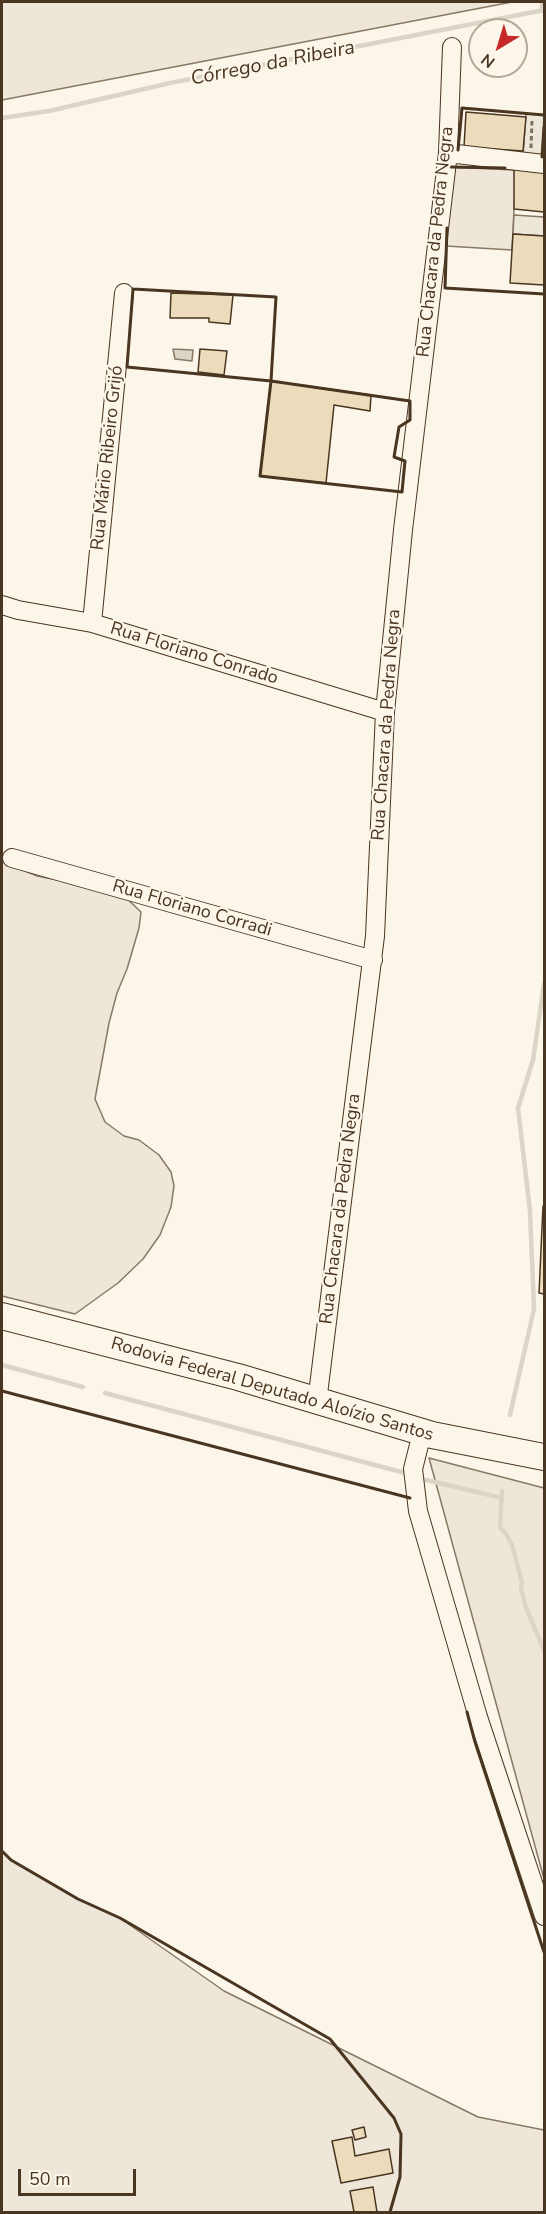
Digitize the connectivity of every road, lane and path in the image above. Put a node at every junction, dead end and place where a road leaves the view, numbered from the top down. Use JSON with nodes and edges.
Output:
{"nodes":[{"id":1,"x":452,"y":47,"type":"dead end"},
{"id":2,"x":532,"y":121,"type":"dead end"},
{"id":3,"x":448,"y":153,"type":"junction"},
{"id":4,"x":537,"y":160,"type":"edge"},
{"id":5,"x":124,"y":293,"type":"dead end"},
{"id":6,"x":2,"y":605,"type":"edge"},
{"id":7,"x":92,"y":623,"type":"junction"},
{"id":8,"x":385,"y":712,"type":"junction"},
{"id":9,"x":12,"y":858,"type":"dead end"},
{"id":10,"x":373,"y":960,"type":"junction"},
{"id":11,"x":2,"y":1316,"type":"edge"},
{"id":12,"x":317,"y":1402,"type":"junction"},
{"id":13,"x":427,"y":1434,"type":"junction"},
{"id":14,"x":512,"y":1450,"type":"junction"},
{"id":15,"x":544,"y":1451,"type":"edge"},
{"id":16,"x":544,"y":1457,"type":"edge"},
{"id":17,"x":544,"y":1467,"type":"edge"},
{"id":18,"x":544,"y":1916,"type":"edge"}],
"edges":[{"from":1,"to":3,"type":"street","name":"Rua Chacara da Pedra Negra"},
{"from":2,"to":4,"type":"path"},
{"from":3,"to":4,"type":"street"},
{"from":3,"to":8,"type":"street","name":"Rua Chacara da Pedra Negra"},
{"from":5,"to":7,"type":"street","name":"Rua Mário Ribeiro Grijó"},
{"from":6,"to":7,"type":"street","name":"Rua Floriano Conrado"},
{"from":7,"to":8,"type":"street","name":"Rua Floriano Conrado"},
{"from":8,"to":10,"type":"street","name":"Rua Chacara da Pedra Negra"},
{"from":9,"to":10,"type":"street","name":"Rua Floriano Corradi"},
{"from":10,"to":12,"type":"street","name":"Rua Chacara da Pedra Negra"},
{"from":11,"to":12,"type":"highway","name":"Rodovia Federal Deputado Aloízio Santos"},
{"from":12,"to":13,"type":"highway","name":"Rodovia Federal Deputado Aloízio Santos"},
{"from":13,"to":14,"type":"highway","name":"Rodovia Federal Deputado Aloízio Santos"},
{"from":13,"to":17,"type":"highway"},
{"from":13,"to":18,"type":"street"},
{"from":14,"to":15,"type":"highway"},
{"from":14,"to":16,"type":"highway","name":"Rodovia Federal Deputado Aloízio Santos"}]}
